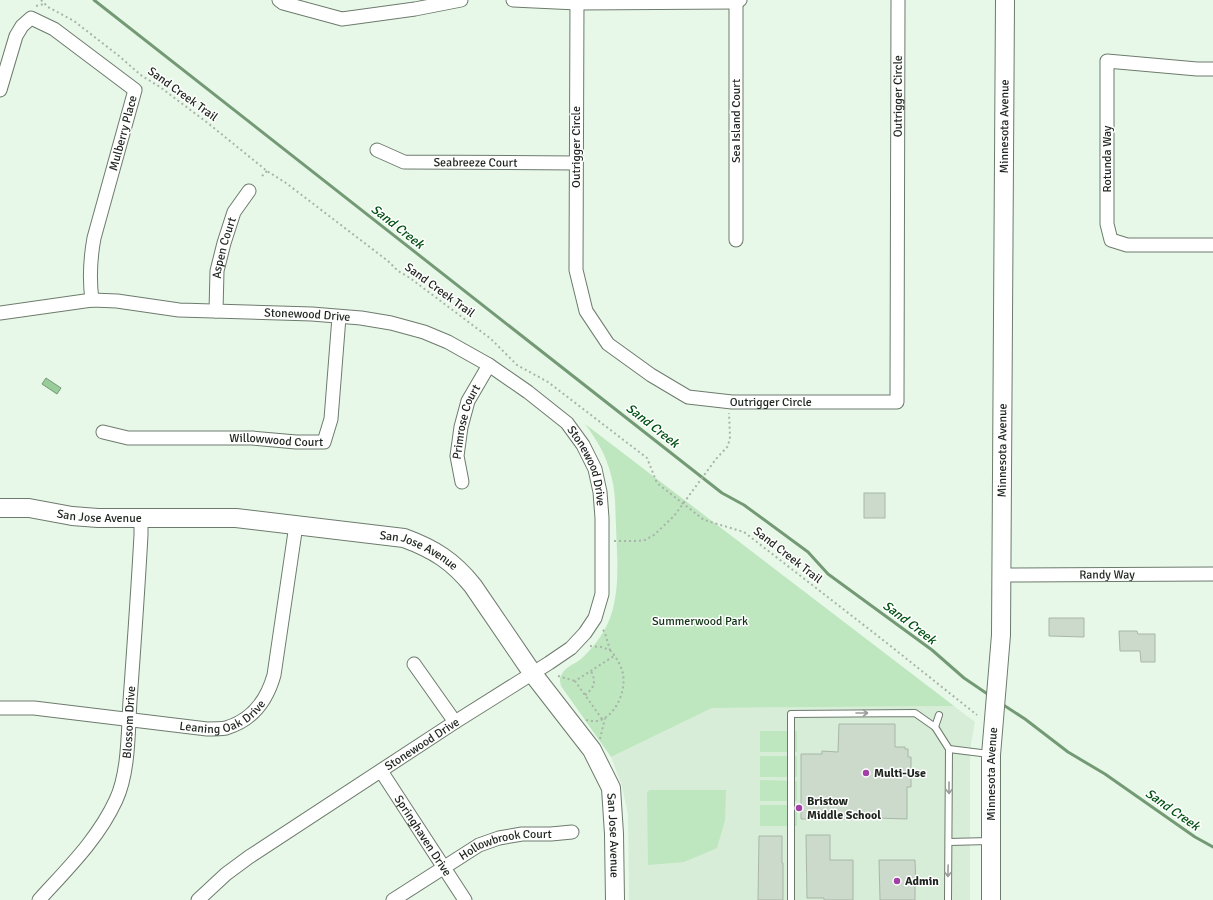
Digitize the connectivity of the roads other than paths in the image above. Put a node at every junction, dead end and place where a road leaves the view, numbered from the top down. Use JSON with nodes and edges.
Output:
{"nodes":[{"id":1,"x":278,"y":0,"type":"edge"},
{"id":2,"x":462,"y":0,"type":"edge"},
{"id":3,"x":513,"y":0,"type":"edge"},
{"id":4,"x":898,"y":0,"type":"edge"},
{"id":5,"x":1005,"y":0,"type":"edge"},
{"id":6,"x":577,"y":1,"type":"edge"},
{"id":7,"x":737,"y":1,"type":"edge"},
{"id":8,"x":415,"y":5,"type":"edge"},
{"id":9,"x":1213,"y":69,"type":"edge"},
{"id":10,"x":0,"y":90,"type":"edge"},
{"id":11,"x":377,"y":150,"type":"dead end"},
{"id":12,"x":576,"y":163,"type":"junction"},
{"id":13,"x":249,"y":191,"type":"dead end"},
{"id":14,"x":736,"y":240,"type":"dead end"},
{"id":15,"x":1213,"y":245,"type":"edge"},
{"id":16,"x":92,"y":300,"type":"junction"},
{"id":17,"x":216,"y":311,"type":"junction"},
{"id":18,"x":0,"y":313,"type":"edge"},
{"id":19,"x":339,"y":317,"type":"junction"},
{"id":20,"x":489,"y":365,"type":"junction"},
{"id":21,"x":103,"y":432,"type":"dead end"},
{"id":22,"x":462,"y":482,"type":"dead end"},
{"id":23,"x":0,"y":508,"type":"edge"},
{"id":24,"x":141,"y":517,"type":"junction"},
{"id":25,"x":296,"y":525,"type":"junction"},
{"id":26,"x":1213,"y":574,"type":"edge"},
{"id":27,"x":1001,"y":575,"type":"junction"},
{"id":28,"x":414,"y":664,"type":"dead end"},
{"id":29,"x":533,"y":674,"type":"junction"},
{"id":30,"x":0,"y":708,"type":"edge"},
{"id":31,"x":940,"y":716,"type":"dead end"},
{"id":32,"x":129,"y":719,"type":"junction"},
{"id":33,"x":455,"y":722,"type":"junction"},
{"id":34,"x":935,"y":727,"type":"junction"},
{"id":35,"x":949,"y":749,"type":"junction"},
{"id":36,"x":991,"y":755,"type":"junction"},
{"id":37,"x":381,"y":771,"type":"junction"},
{"id":38,"x":572,"y":832,"type":"dead end"},
{"id":39,"x":991,"y":841,"type":"junction"},
{"id":40,"x":949,"y":842,"type":"junction"},
{"id":41,"x":443,"y":868,"type":"junction"},
{"id":42,"x":39,"y":900,"type":"edge"},
{"id":43,"x":198,"y":900,"type":"edge"},
{"id":44,"x":394,"y":900,"type":"edge"},
{"id":45,"x":465,"y":900,"type":"edge"},
{"id":46,"x":615,"y":900,"type":"edge"},
{"id":47,"x":791,"y":900,"type":"edge"},
{"id":48,"x":948,"y":900,"type":"edge"},
{"id":49,"x":991,"y":900,"type":"edge"}],
"edges":[{"from":1,"to":8,"type":"street"},
{"from":2,"to":8,"type":"street"},
{"from":3,"to":6,"type":"street"},
{"from":4,"to":12,"type":"street","name":"Outrigger Circle"},
{"from":5,"to":27,"type":"street","name":"Minnesota Avenue"},
{"from":6,"to":7,"type":"street"},
{"from":6,"to":12,"type":"street","name":"Outrigger Circle"},
{"from":7,"to":14,"type":"street","name":"Sea Island Court"},
{"from":9,"to":15,"type":"street","name":"Rotunda Way"},
{"from":10,"to":16,"type":"street","name":"Mulberry Place"},
{"from":11,"to":12,"type":"street","name":"Seabreeze Court"},
{"from":13,"to":17,"type":"street","name":"Aspen Court"},
{"from":16,"to":17,"type":"street","name":"Stonewood Drive"},
{"from":16,"to":18,"type":"street","name":"Stonewood Drive"},
{"from":17,"to":19,"type":"street","name":"Stonewood Drive"},
{"from":19,"to":20,"type":"street","name":"Stonewood Drive"},
{"from":19,"to":21,"type":"street","name":"Willowwood Court"},
{"from":20,"to":22,"type":"street","name":"Primrose Court"},
{"from":20,"to":29,"type":"street","name":"Stonewood Drive"},
{"from":23,"to":24,"type":"street","name":"San Jose Avenue"},
{"from":24,"to":25,"type":"street","name":"San Jose Avenue"},
{"from":24,"to":32,"type":"street","name":"Blossom Drive"},
{"from":25,"to":29,"type":"street","name":"San Jose Avenue"},
{"from":25,"to":32,"type":"street","name":"Leaning Oak Drive"},
{"from":26,"to":27,"type":"street","name":"Randy Way"},
{"from":27,"to":36,"type":"street","name":"Minnesota Avenue"},
{"from":28,"to":33,"type":"street"},
{"from":29,"to":33,"type":"street","name":"Stonewood Drive"},
{"from":29,"to":46,"type":"street","name":"San Jose Avenue"},
{"from":30,"to":32,"type":"street","name":"Leaning Oak Drive"},
{"from":31,"to":34,"type":"lane"},
{"from":32,"to":42,"type":"street","name":"Blossom Drive"},
{"from":33,"to":37,"type":"street","name":"Stonewood Drive"},
{"from":34,"to":35,"type":"lane"},
{"from":47,"to":34,"type":"lane","one_way":true},
{"from":35,"to":36,"type":"lane"},
{"from":35,"to":40,"type":"lane","one_way":true},
{"from":36,"to":39,"type":"street","name":"Minnesota Avenue"},
{"from":37,"to":41,"type":"street","name":"Springhaven Drive"},
{"from":37,"to":43,"type":"street","name":"Stonewood Drive"},
{"from":38,"to":41,"type":"street","name":"Hollowbrook Court"},
{"from":39,"to":40,"type":"lane"},
{"from":39,"to":49,"type":"street","name":"Minnesota Avenue"},
{"from":40,"to":48,"type":"lane","one_way":true},
{"from":41,"to":44,"type":"street","name":"Hollowbrook Court"},
{"from":41,"to":45,"type":"street","name":"Springhaven Drive"}]}
